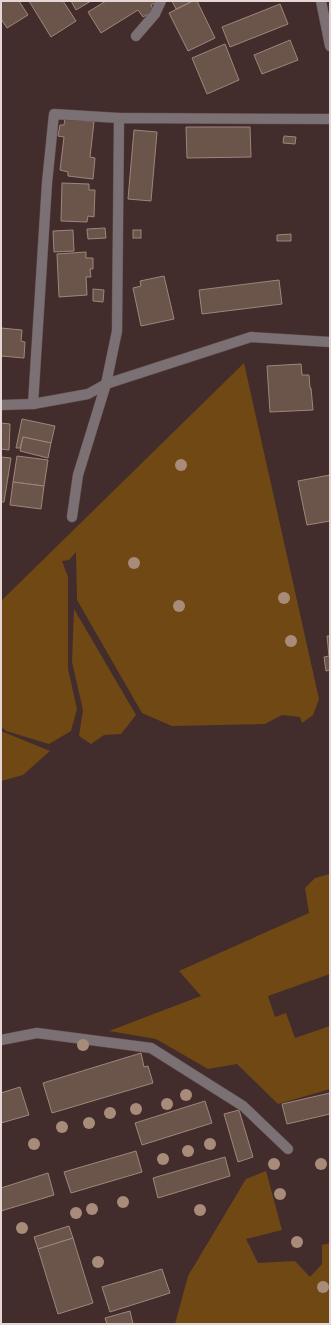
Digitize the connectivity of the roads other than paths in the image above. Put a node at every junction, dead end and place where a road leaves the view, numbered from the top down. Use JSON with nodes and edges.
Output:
{"nodes":[{"id":1,"x":161,"y":1,"type":"edge"},
{"id":2,"x":320,"y":1,"type":"edge"},
{"id":3,"x":136,"y":36,"type":"dead end"},
{"id":4,"x":330,"y":46,"type":"edge"},
{"id":5,"x":119,"y":118,"type":"junction"},
{"id":6,"x":330,"y":119,"type":"edge"},
{"id":7,"x":330,"y":342,"type":"edge"},
{"id":8,"x":106,"y":384,"type":"junction"},
{"id":9,"x":34,"y":404,"type":"junction"},
{"id":10,"x":1,"y":405,"type":"edge"},
{"id":11,"x":72,"y":517,"type":"dead end"},
{"id":12,"x":1,"y":1040,"type":"edge"},
{"id":13,"x":288,"y":1149,"type":"dead end"}],
"edges":[{"from":1,"to":3,"type":"street"},
{"from":2,"to":4,"type":"street"},
{"from":5,"to":6,"type":"street"},
{"from":5,"to":8,"type":"street"},
{"from":5,"to":9,"type":"street"},
{"from":7,"to":8,"type":"street"},
{"from":8,"to":9,"type":"street"},
{"from":8,"to":11,"type":"street"},
{"from":9,"to":10,"type":"street"},
{"from":12,"to":13,"type":"street"}]}
